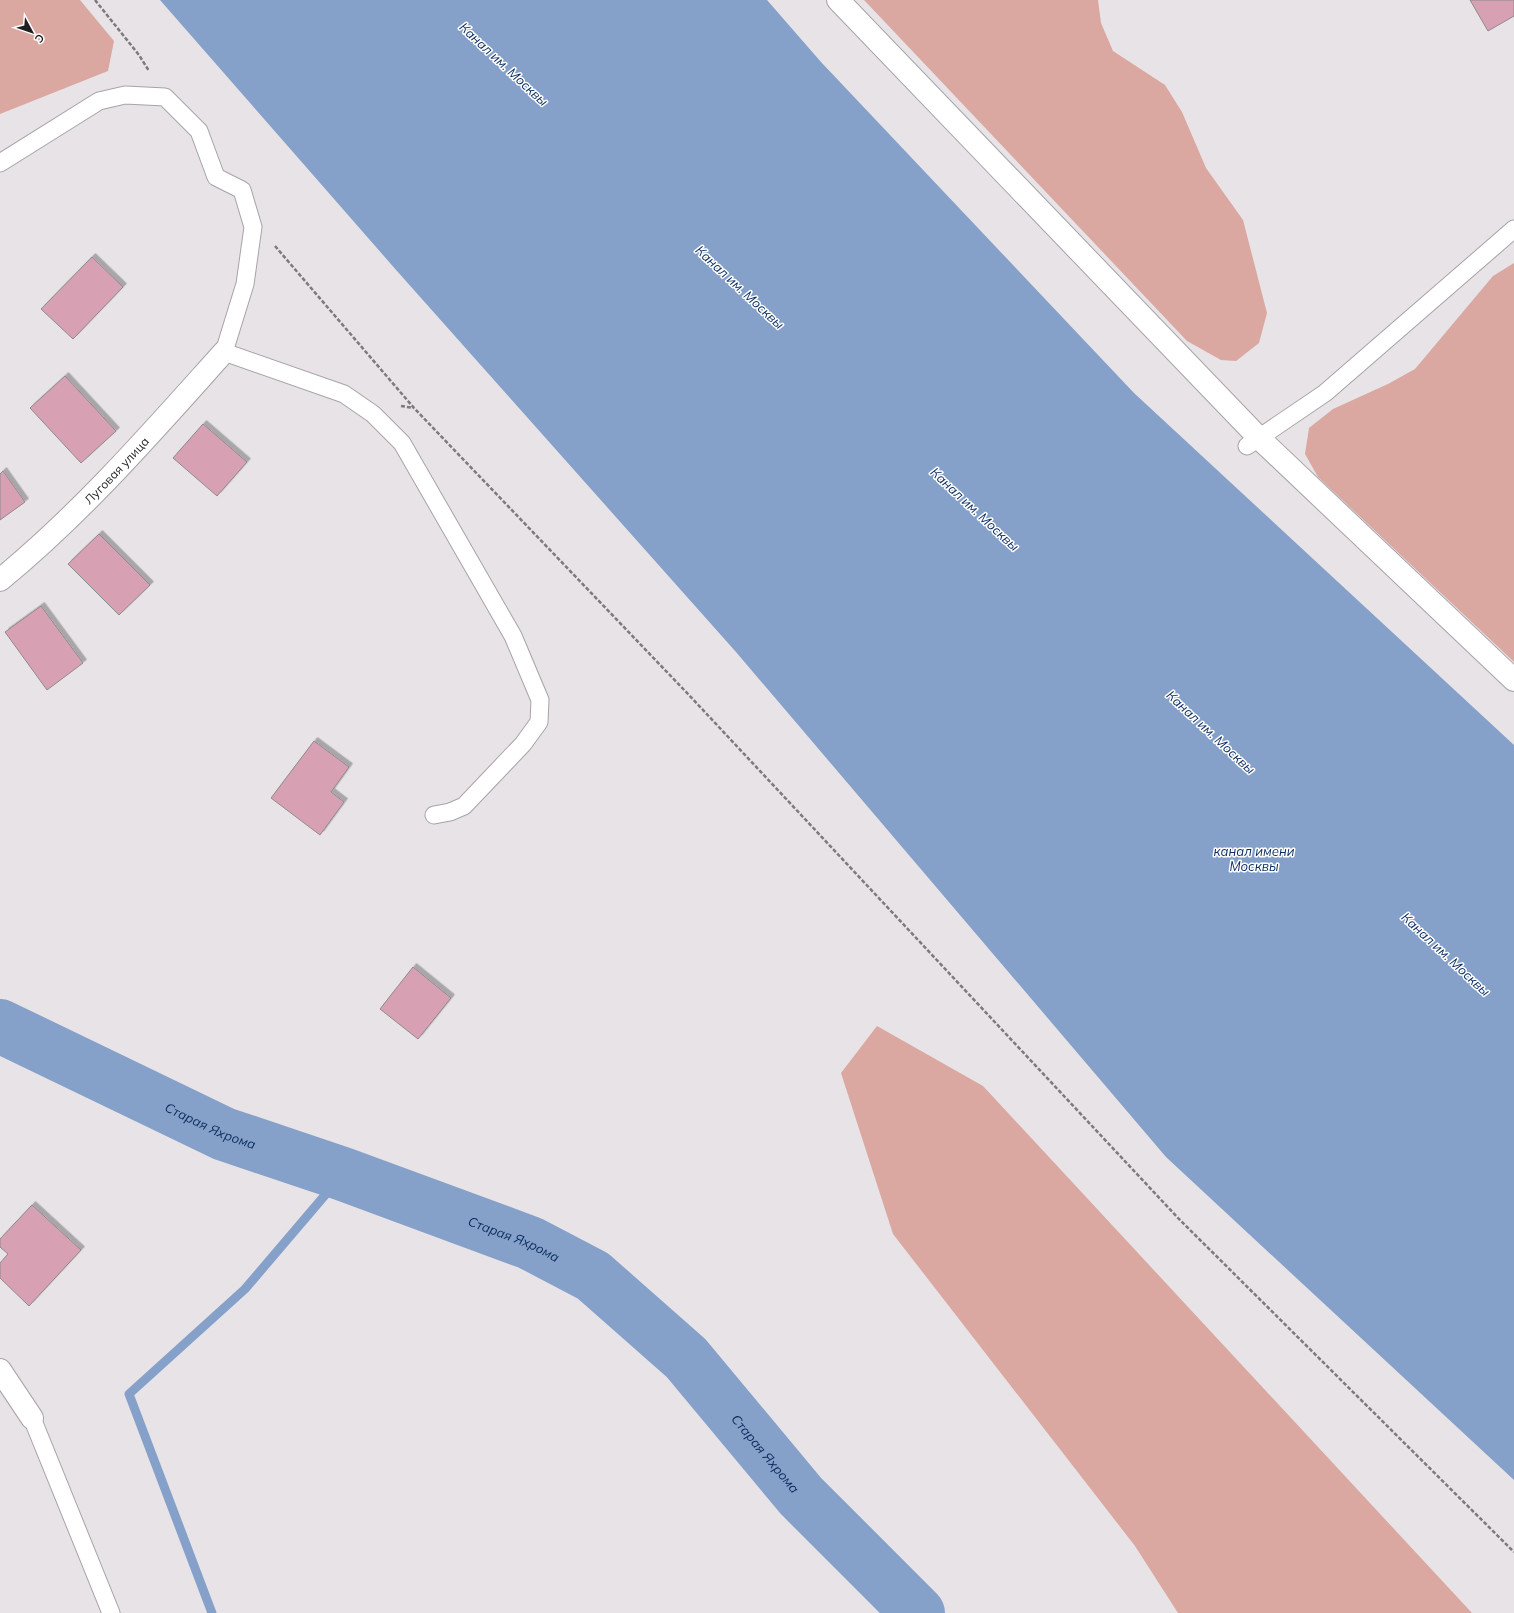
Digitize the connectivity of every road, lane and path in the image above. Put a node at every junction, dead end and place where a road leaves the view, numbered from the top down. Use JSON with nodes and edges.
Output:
{"nodes":[{"id":1,"x":95,"y":0,"type":"edge"},
{"id":2,"x":838,"y":0,"type":"edge"},
{"id":3,"x":165,"y":97,"type":"junction"},
{"id":4,"x":0,"y":163,"type":"edge"},
{"id":5,"x":250,"y":217,"type":"junction"},
{"id":6,"x":1514,"y":229,"type":"edge"},
{"id":7,"x":224,"y":352,"type":"junction"},
{"id":8,"x":1253,"y":442,"type":"junction"},
{"id":9,"x":0,"y":580,"type":"edge"},
{"id":10,"x":1514,"y":680,"type":"edge"},
{"id":11,"x":434,"y":815,"type":"dead end"},
{"id":12,"x":0,"y":1370,"type":"edge"},
{"id":13,"x":32,"y":1418,"type":"joint"},
{"id":14,"x":1514,"y":1552,"type":"edge"},
{"id":15,"x":111,"y":1613,"type":"edge"}],
"edges":[{"from":1,"to":3,"type":"path"},
{"from":2,"to":8,"type":"street"},
{"from":3,"to":4,"type":"lane"},
{"from":3,"to":5,"type":"lane"},
{"from":5,"to":7,"type":"lane"},
{"from":5,"to":14,"type":"path"},
{"from":6,"to":8,"type":"lane"},
{"from":7,"to":9,"type":"street","name":"Луговая улица"},
{"from":7,"to":11,"type":"lane"},
{"from":8,"to":10,"type":"street"},
{"from":12,"to":13,"type":"street"},
{"from":13,"to":15,"type":"lane"}]}
